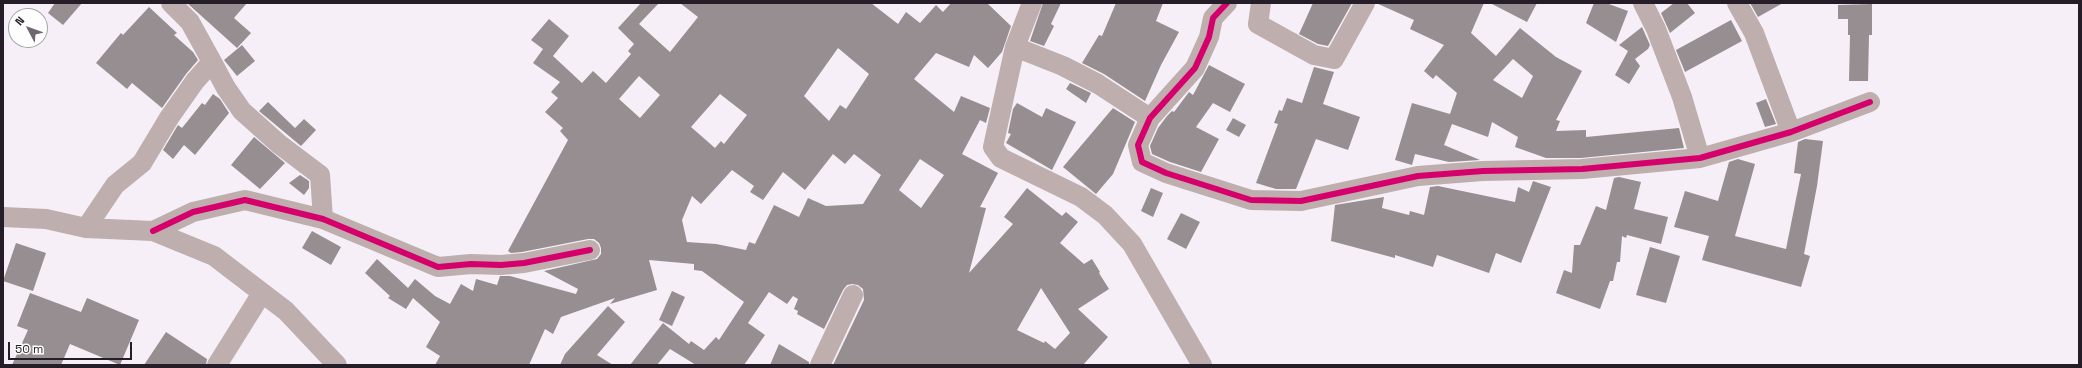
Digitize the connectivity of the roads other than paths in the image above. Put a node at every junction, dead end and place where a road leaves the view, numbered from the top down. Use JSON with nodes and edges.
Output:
{"nodes":[{"id":1,"x":170,"y":3,"type":"edge"},
{"id":2,"x":1032,"y":3,"type":"edge"},
{"id":3,"x":1227,"y":3,"type":"edge"},
{"id":4,"x":1261,"y":3,"type":"edge"},
{"id":5,"x":1365,"y":3,"type":"edge"},
{"id":6,"x":1643,"y":3,"type":"edge"},
{"id":7,"x":1737,"y":3,"type":"edge"},
{"id":8,"x":1015,"y":47,"type":"junction"},
{"id":9,"x":212,"y":62,"type":"junction"},
{"id":10,"x":1870,"y":102,"type":"dead end"},
{"id":11,"x":1150,"y":118,"type":"junction"},
{"id":12,"x":1791,"y":132,"type":"junction"},
{"id":13,"x":1700,"y":158,"type":"junction"},
{"id":14,"x":3,"y":217,"type":"edge"},
{"id":15,"x":323,"y":219,"type":"junction"},
{"id":16,"x":86,"y":228,"type":"junction"},
{"id":17,"x":153,"y":231,"type":"junction"},
{"id":18,"x":590,"y":250,"type":"dead end"},
{"id":19,"x":262,"y":293,"type":"junction"},
{"id":20,"x":853,"y":295,"type":"dead end"},
{"id":21,"x":217,"y":365,"type":"edge"},
{"id":22,"x":337,"y":365,"type":"edge"},
{"id":23,"x":820,"y":365,"type":"edge"},
{"id":24,"x":1202,"y":365,"type":"edge"}],
"edges":[{"from":1,"to":9,"type":"street"},
{"from":2,"to":8,"type":"street"},
{"from":3,"to":11,"type":"street"},
{"from":4,"to":5,"type":"street"},
{"from":6,"to":13,"type":"street"},
{"from":7,"to":12,"type":"street"},
{"from":8,"to":11,"type":"street"},
{"from":8,"to":24,"type":"street"},
{"from":9,"to":15,"type":"street"},
{"from":9,"to":16,"type":"street"},
{"from":10,"to":12,"type":"street"},
{"from":11,"to":13,"type":"street"},
{"from":12,"to":13,"type":"street"},
{"from":14,"to":16,"type":"street"},
{"from":15,"to":17,"type":"street"},
{"from":15,"to":18,"type":"street"},
{"from":16,"to":17,"type":"street"},
{"from":17,"to":19,"type":"street"},
{"from":19,"to":21,"type":"street"},
{"from":19,"to":22,"type":"street"},
{"from":20,"to":23,"type":"street"}]}
